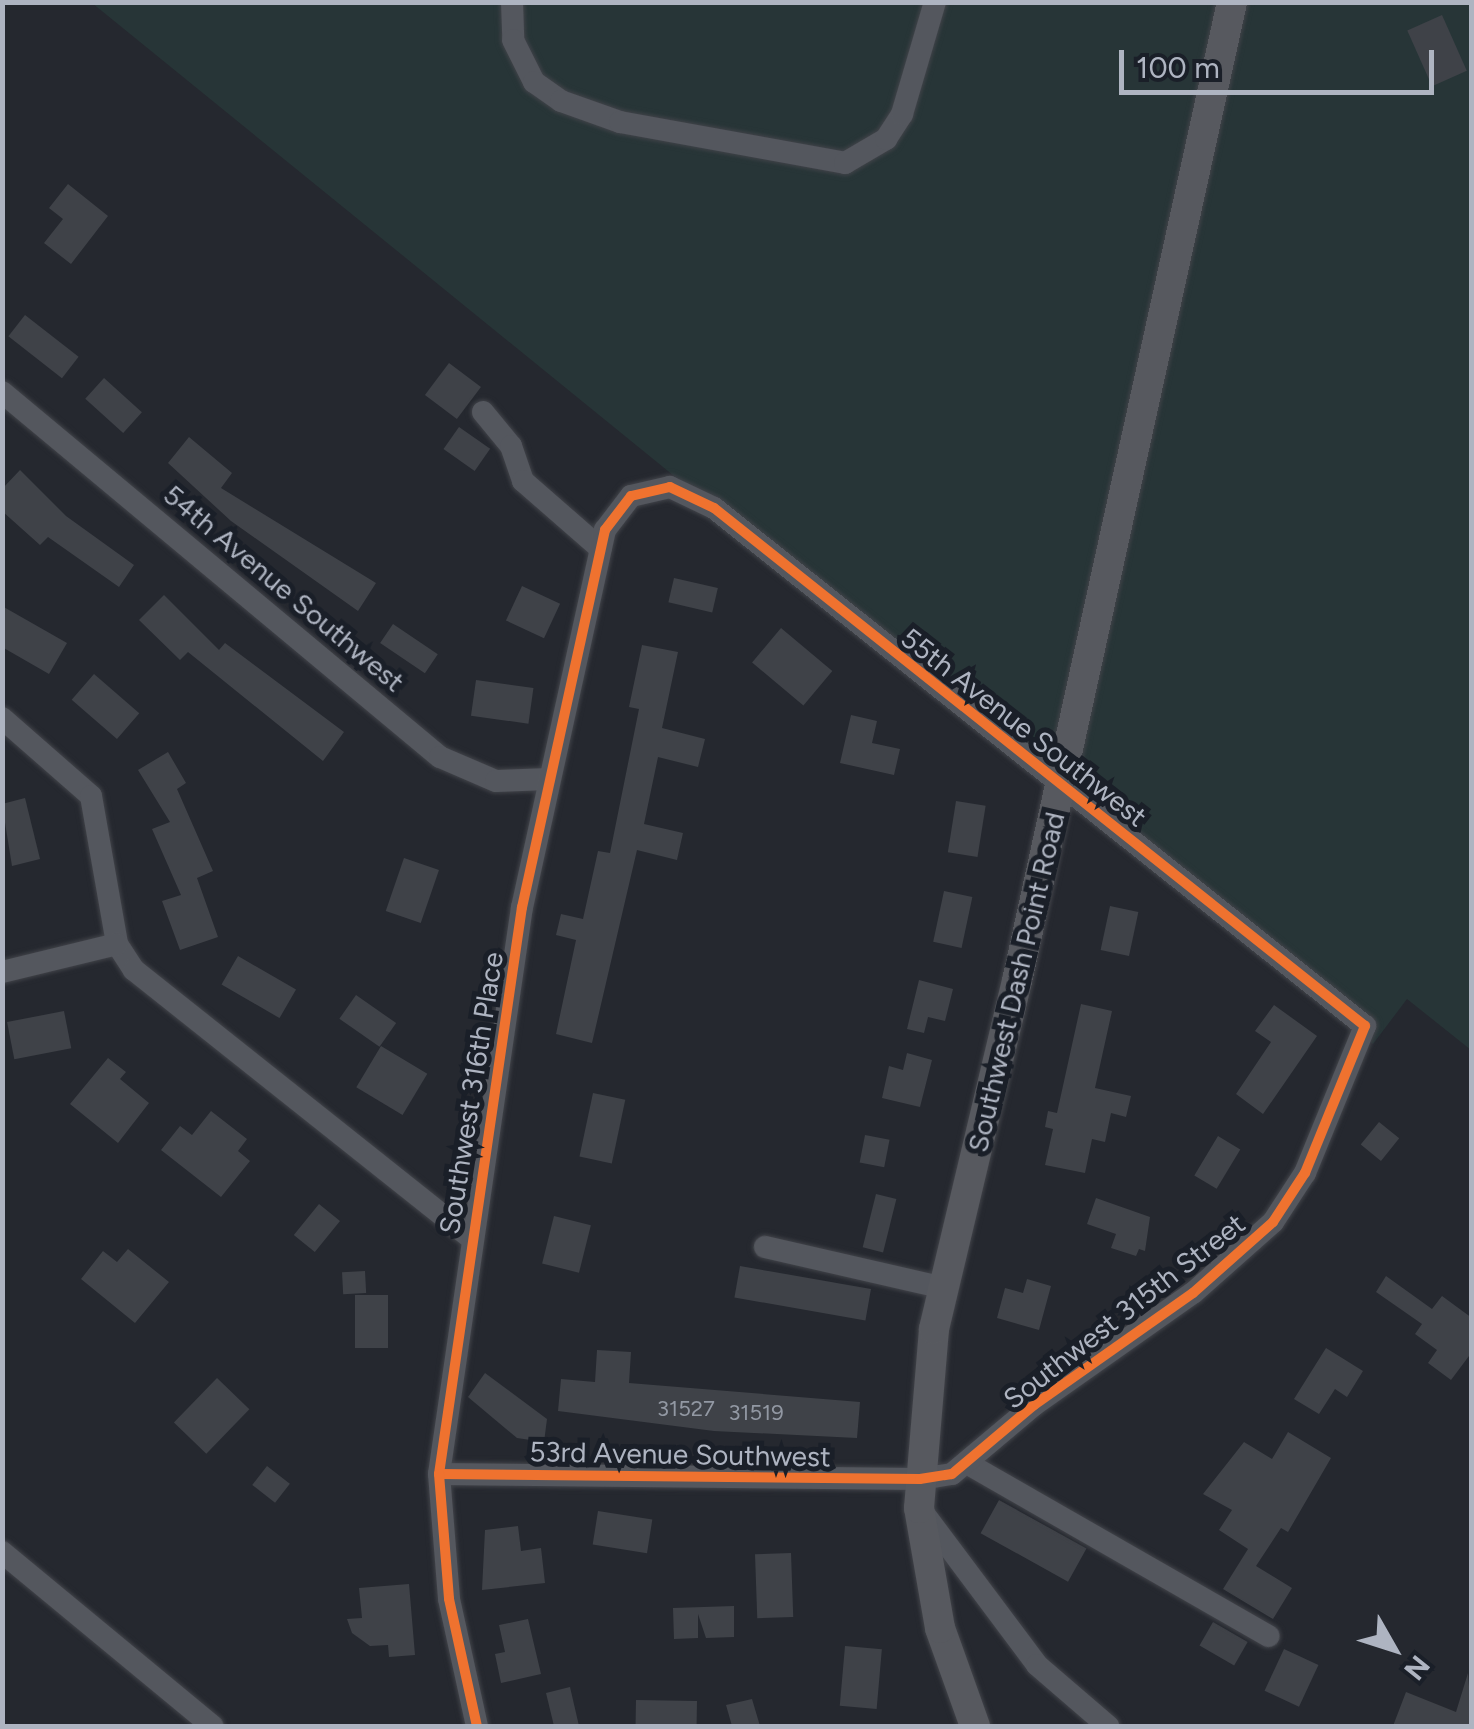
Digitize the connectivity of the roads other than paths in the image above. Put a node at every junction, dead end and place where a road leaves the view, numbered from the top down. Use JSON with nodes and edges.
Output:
{"nodes":[{"id":1,"x":512,"y":2,"type":"edge"},
{"id":2,"x":935,"y":2,"type":"edge"},
{"id":3,"x":1232,"y":2,"type":"edge"},
{"id":4,"x":2,"y":392,"type":"edge"},
{"id":5,"x":483,"y":412,"type":"dead end"},
{"id":6,"x":646,"y":489,"type":"joint"},
{"id":7,"x":601,"y":549,"type":"junction"},
{"id":8,"x":2,"y":718,"type":"edge"},
{"id":9,"x":549,"y":780,"type":"junction"},
{"id":10,"x":1059,"y":788,"type":"junction"},
{"id":11,"x":116,"y":944,"type":"junction"},
{"id":12,"x":2,"y":972,"type":"edge"},
{"id":13,"x":1365,"y":1026,"type":"joint"},
{"id":14,"x":470,"y":1237,"type":"junction"},
{"id":15,"x":765,"y":1247,"type":"dead end"},
{"id":16,"x":944,"y":1288,"type":"junction"},
{"id":17,"x":970,"y":1464,"type":"junction"},
{"id":18,"x":440,"y":1474,"type":"junction"},
{"id":19,"x":920,"y":1494,"type":"junction"},
{"id":20,"x":2,"y":1552,"type":"edge"},
{"id":21,"x":1268,"y":1636,"type":"dead end"},
{"id":22,"x":212,"y":1726,"type":"edge"},
{"id":23,"x":477,"y":1726,"type":"edge"},
{"id":24,"x":975,"y":1726,"type":"edge"},
{"id":25,"x":1108,"y":1726,"type":"edge"}],
"edges":[{"from":1,"to":2,"type":"street"},
{"from":3,"to":10,"type":"main road","name":"Southwest Dash Point Road"},
{"from":4,"to":9,"type":"street","name":"54th Avenue Southwest"},
{"from":5,"to":7,"type":"street"},
{"from":6,"to":7,"type":"street","name":"Southwest 316th Place"},
{"from":6,"to":10,"type":"street","name":"55th Avenue Southwest"},
{"from":7,"to":9,"type":"street","name":"Southwest 316th Place"},
{"from":8,"to":11,"type":"street"},
{"from":9,"to":14,"type":"street","name":"Southwest 316th Place"},
{"from":10,"to":13,"type":"street","name":"55th Avenue Southwest"},
{"from":10,"to":16,"type":"main road","name":"Southwest Dash Point Road"},
{"from":11,"to":12,"type":"street"},
{"from":11,"to":14,"type":"street"},
{"from":13,"to":17,"type":"street","name":"Southwest 315th Street"},
{"from":14,"to":18,"type":"street","name":"Southwest 316th Place"},
{"from":15,"to":16,"type":"street"},
{"from":16,"to":19,"type":"main road","name":"Southwest Dash Point Road"},
{"from":17,"to":19,"type":"street","name":"Southwest 315th Street"},
{"from":17,"to":21,"type":"street"},
{"from":18,"to":19,"type":"street","name":"53rd Avenue Southwest"},
{"from":18,"to":23,"type":"street","name":"Southwest 316th Place"},
{"from":19,"to":24,"type":"main road","name":"Southwest Dash Point Road"},
{"from":19,"to":25,"type":"street"},
{"from":20,"to":22,"type":"street"}]}
